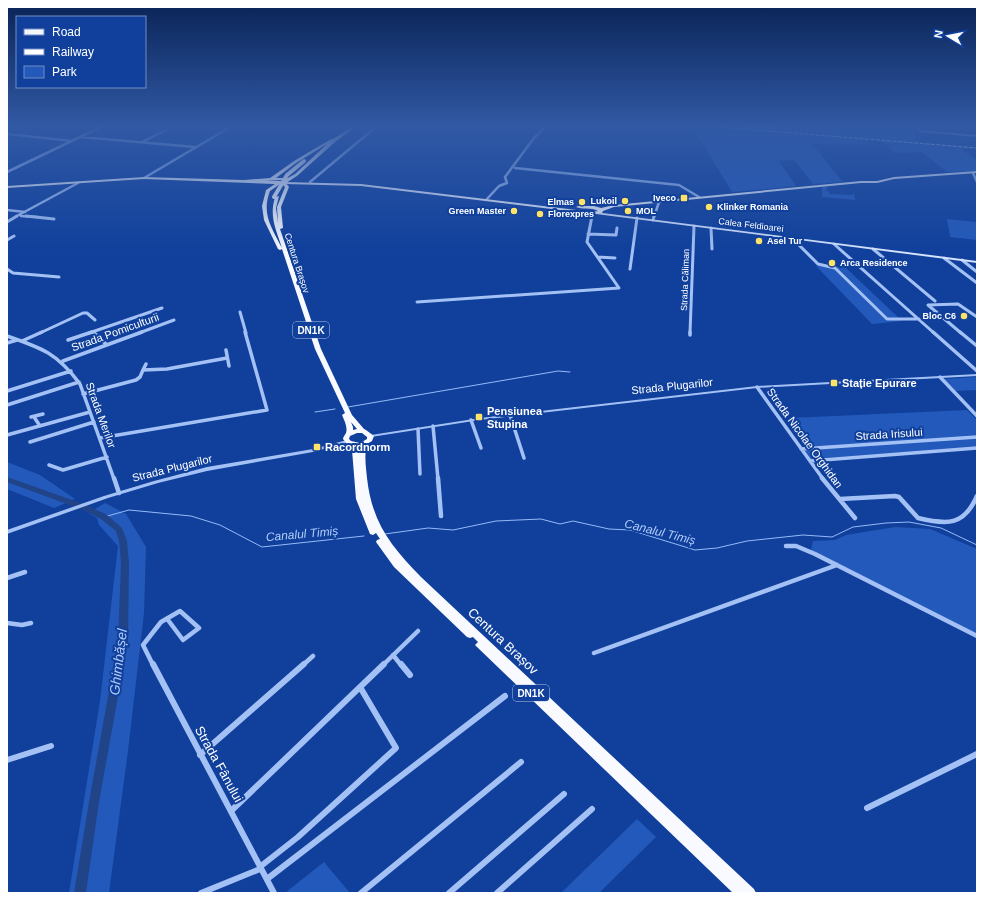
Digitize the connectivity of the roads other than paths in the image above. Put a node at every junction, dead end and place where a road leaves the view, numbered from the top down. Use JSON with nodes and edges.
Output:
{"nodes":[{"id":1,"x":160,"y":168,"type":"edge"},
{"id":2,"x":294,"y":168,"type":"edge"},
{"id":3,"x":297,"y":168,"type":"edge"},
{"id":4,"x":303,"y":168,"type":"edge"},
{"id":5,"x":327,"y":168,"type":"edge"},
{"id":6,"x":511,"y":168,"type":"edge"},
{"id":7,"x":515,"y":168,"type":"dead end"},
{"id":8,"x":976,"y":172,"type":"edge"},
{"id":9,"x":296,"y":175,"type":"junction"},
{"id":10,"x":144,"y":178,"type":"junction"},
{"id":11,"x":866,"y":179,"type":"junction"},
{"id":12,"x":277,"y":180,"type":"junction"},
{"id":13,"x":879,"y":180,"type":"junction"},
{"id":14,"x":262,"y":181,"type":"junction"},
{"id":15,"x":296,"y":182,"type":"junction"},
{"id":16,"x":310,"y":182,"type":"junction"},
{"id":17,"x":871,"y":182,"type":"junction"},
{"id":18,"x":977,"y":182,"type":"edge"},
{"id":19,"x":78,"y":183,"type":"junction"},
{"id":20,"x":286,"y":183,"type":"junction"},
{"id":21,"x":7,"y":187,"type":"edge"},
{"id":22,"x":270,"y":187,"type":"junction"},
{"id":23,"x":699,"y":197,"type":"junction"},
{"id":24,"x":486,"y":200,"type":"junction"},
{"id":25,"x":659,"y":202,"type":"junction"},
{"id":26,"x":614,"y":206,"type":"junction"},
{"id":27,"x":7,"y":210,"type":"edge"},
{"id":28,"x":602,"y":210,"type":"junction"},
{"id":29,"x":592,"y":211,"type":"junction"},
{"id":30,"x":26,"y":212,"type":"junction"},
{"id":31,"x":20,"y":216,"type":"junction"},
{"id":32,"x":618,"y":216,"type":"junction"},
{"id":33,"x":637,"y":218,"type":"junction"},
{"id":34,"x":54,"y":219,"type":"dead end"},
{"id":35,"x":653,"y":220,"type":"junction"},
{"id":36,"x":7,"y":222,"type":"edge"},
{"id":37,"x":694,"y":226,"type":"junction"},
{"id":38,"x":617,"y":228,"type":"dead end"},
{"id":39,"x":711,"y":228,"type":"junction"},
{"id":40,"x":588,"y":234,"type":"junction"},
{"id":41,"x":14,"y":236,"type":"dead end"},
{"id":42,"x":792,"y":238,"type":"junction"},
{"id":43,"x":7,"y":240,"type":"edge"},
{"id":44,"x":834,"y":244,"type":"junction"},
{"id":45,"x":282,"y":248,"type":"junction"},
{"id":46,"x":712,"y":248,"type":"dead end"},
{"id":47,"x":872,"y":249,"type":"junction"},
{"id":48,"x":598,"y":257,"type":"junction"},
{"id":49,"x":615,"y":258,"type":"dead end"},
{"id":50,"x":944,"y":258,"type":"junction"},
{"id":51,"x":962,"y":260,"type":"junction"},
{"id":52,"x":977,"y":262,"type":"edge"},
{"id":53,"x":7,"y":269,"type":"edge"},
{"id":54,"x":630,"y":269,"type":"dead end"},
{"id":55,"x":977,"y":272,"type":"edge"},
{"id":56,"x":59,"y":277,"type":"dead end"},
{"id":57,"x":977,"y":283,"type":"edge"},
{"id":58,"x":935,"y":301,"type":"dead end"},
{"id":59,"x":417,"y":302,"type":"dead end"},
{"id":60,"x":162,"y":308,"type":"dead end"},
{"id":61,"x":240,"y":312,"type":"dead end"},
{"id":62,"x":977,"y":317,"type":"edge"},
{"id":63,"x":919,"y":318,"type":"junction"},
{"id":64,"x":95,"y":320,"type":"dead end"},
{"id":65,"x":174,"y":320,"type":"dead end"},
{"id":66,"x":93,"y":332,"type":"junction"},
{"id":67,"x":690,"y":335,"type":"dead end"},
{"id":68,"x":7,"y":336,"type":"edge"},
{"id":69,"x":17,"y":340,"type":"junction"},
{"id":70,"x":68,"y":340,"type":"dead end"},
{"id":71,"x":22,"y":341,"type":"junction"},
{"id":72,"x":7,"y":343,"type":"edge"},
{"id":73,"x":107,"y":345,"type":"junction"},
{"id":74,"x":977,"y":346,"type":"edge"},
{"id":75,"x":226,"y":350,"type":"dead end"},
{"id":76,"x":227,"y":358,"type":"junction"},
{"id":77,"x":63,"y":361,"type":"junction"},
{"id":78,"x":146,"y":364,"type":"dead end"},
{"id":79,"x":229,"y":366,"type":"dead end"},
{"id":80,"x":143,"y":370,"type":"junction"},
{"id":81,"x":72,"y":371,"type":"junction"},
{"id":82,"x":977,"y":371,"type":"edge"},
{"id":83,"x":977,"y":375,"type":"edge"},
{"id":84,"x":940,"y":376,"type":"junction"},
{"id":85,"x":79,"y":382,"type":"junction"},
{"id":86,"x":757,"y":387,"type":"junction"},
{"id":87,"x":7,"y":391,"type":"edge"},
{"id":88,"x":83,"y":394,"type":"junction"},
{"id":89,"x":7,"y":405,"type":"edge"},
{"id":90,"x":90,"y":412,"type":"junction"},
{"id":91,"x":43,"y":414,"type":"dead end"},
{"id":92,"x":510,"y":415,"type":"junction"},
{"id":93,"x":977,"y":416,"type":"edge"},
{"id":94,"x":471,"y":420,"type":"junction"},
{"id":95,"x":94,"y":422,"type":"junction"},
{"id":96,"x":40,"y":426,"type":"junction"},
{"id":97,"x":433,"y":426,"type":"junction"},
{"id":98,"x":418,"y":429,"type":"junction"},
{"id":99,"x":7,"y":430,"type":"edge"},
{"id":100,"x":360,"y":430,"type":"junction"},
{"id":101,"x":350,"y":433,"type":"junction"},
{"id":102,"x":8,"y":435,"type":"edge"},
{"id":103,"x":371,"y":436,"type":"junction"},
{"id":104,"x":977,"y":437,"type":"edge"},
{"id":105,"x":100,"y":438,"type":"junction"},
{"id":106,"x":347,"y":441,"type":"junction"},
{"id":107,"x":30,"y":442,"type":"dead end"},
{"id":108,"x":359,"y":444,"type":"junction"},
{"id":109,"x":481,"y":448,"type":"dead end"},
{"id":110,"x":977,"y":448,"type":"edge"},
{"id":111,"x":801,"y":449,"type":"junction"},
{"id":112,"x":106,"y":457,"type":"junction"},
{"id":113,"x":524,"y":458,"type":"dead end"},
{"id":114,"x":810,"y":461,"type":"junction"},
{"id":115,"x":49,"y":465,"type":"dead end"},
{"id":116,"x":420,"y":474,"type":"dead end"},
{"id":117,"x":119,"y":493,"type":"junction"},
{"id":118,"x":977,"y":496,"type":"edge"},
{"id":119,"x":840,"y":499,"type":"junction"},
{"id":120,"x":441,"y":516,"type":"dead end"},
{"id":121,"x":855,"y":518,"type":"dead end"},
{"id":122,"x":7,"y":532,"type":"edge"},
{"id":123,"x":786,"y":546,"type":"dead end"},
{"id":124,"x":837,"y":565,"type":"junction"},
{"id":125,"x":25,"y":572,"type":"dead end"},
{"id":126,"x":7,"y":578,"type":"edge"},
{"id":127,"x":168,"y":620,"type":"junction"},
{"id":128,"x":7,"y":623,"type":"edge"},
{"id":129,"x":31,"y":623,"type":"dead end"},
{"id":130,"x":418,"y":631,"type":"dead end"},
{"id":131,"x":977,"y":636,"type":"edge"},
{"id":132,"x":594,"y":653,"type":"dead end"},
{"id":133,"x":393,"y":655,"type":"junction"},
{"id":134,"x":313,"y":656,"type":"dead end"},
{"id":135,"x":410,"y":675,"type":"dead end"},
{"id":136,"x":360,"y":687,"type":"junction"},
{"id":137,"x":505,"y":696,"type":"dead end"},
{"id":138,"x":51,"y":746,"type":"dead end"},
{"id":139,"x":977,"y":754,"type":"edge"},
{"id":140,"x":200,"y":755,"type":"junction"},
{"id":141,"x":7,"y":760,"type":"edge"},
{"id":142,"x":521,"y":762,"type":"dead end"},
{"id":143,"x":564,"y":794,"type":"dead end"},
{"id":144,"x":867,"y":808,"type":"dead end"},
{"id":145,"x":592,"y":809,"type":"dead end"},
{"id":146,"x":231,"y":811,"type":"junction"},
{"id":147,"x":260,"y":868,"type":"junction"},
{"id":148,"x":267,"y":879,"type":"junction"},
{"id":149,"x":202,"y":893,"type":"edge"},
{"id":150,"x":274,"y":893,"type":"edge"},
{"id":151,"x":361,"y":893,"type":"edge"},
{"id":152,"x":449,"y":893,"type":"edge"},
{"id":153,"x":498,"y":893,"type":"edge"},
{"id":154,"x":741,"y":893,"type":"edge"},
{"id":155,"x":750,"y":893,"type":"edge"}],
"edges":[{"from":1,"to":10,"type":"street"},
{"from":2,"to":12,"type":"highway"},
{"from":3,"to":45,"type":"highway","name":"Centura Brașov","number":"DN1K","bridge":true},
{"from":4,"to":9,"type":"highway"},
{"from":5,"to":16,"type":"street"},
{"from":6,"to":24,"type":"street"},
{"from":7,"to":23,"type":"street"},
{"from":8,"to":13,"type":"main road"},
{"from":8,"to":18,"type":"street"},
{"from":9,"to":15,"type":"main road"},
{"from":9,"to":20,"type":"highway"},
{"from":10,"to":14,"type":"highway"},
{"from":10,"to":19,"type":"highway"},
{"from":11,"to":13,"type":"main road"},
{"from":11,"to":17,"type":"main road"},
{"from":11,"to":23,"type":"main road"},
{"from":12,"to":14,"type":"highway"},
{"from":12,"to":14,"type":"highway"},
{"from":12,"to":20,"type":"highway"},
{"from":12,"to":22,"type":"highway"},
{"from":13,"to":17,"type":"main road"},
{"from":14,"to":22,"type":"highway"},
{"from":15,"to":16,"type":"main road","name":"Calea Feldioarei"},
{"from":15,"to":20,"type":"main road"},
{"from":15,"to":29,"type":"main road","name":"Calea Feldioarei"},
{"from":16,"to":24,"type":"main road","name":"Calea Feldioarei"},
{"from":17,"to":25,"type":"main road"},
{"from":19,"to":21,"type":"highway"},
{"from":19,"to":30,"type":"street"},
{"from":20,"to":45,"type":"highway"},
{"from":22,"to":45,"type":"highway"},
{"from":23,"to":26,"type":"main road"},
{"from":24,"to":29,"type":"main road","name":"Calea Feldioarei"},
{"from":25,"to":26,"type":"main road"},
{"from":25,"to":35,"type":"street"},
{"from":26,"to":28,"type":"main road"},
{"from":26,"to":29,"type":"main road"},
{"from":26,"to":32,"type":"main road"},
{"from":27,"to":30,"type":"street"},
{"from":28,"to":29,"type":"main road","name":"Calea Feldioarei"},
{"from":28,"to":29,"type":"main road","name":"Calea Feldioarei"},
{"from":28,"to":32,"type":"main road","name":"Calea Feldioarei"},
{"from":29,"to":32,"type":"main road","name":"Calea Feldioarei"},
{"from":29,"to":40,"type":"street"},
{"from":30,"to":31,"type":"street"},
{"from":31,"to":34,"type":"street"},
{"from":31,"to":36,"type":"street"},
{"from":32,"to":33,"type":"main road","name":"Calea Feldioarei"},
{"from":33,"to":35,"type":"main road","name":"Calea Feldioarei"},
{"from":33,"to":54,"type":"street"},
{"from":35,"to":37,"type":"main road","name":"Calea Feldioarei"},
{"from":37,"to":39,"type":"main road","name":"Calea Feldioarei"},
{"from":37,"to":67,"type":"street","name":"Strada Căliman"},
{"from":38,"to":40,"type":"street"},
{"from":39,"to":42,"type":"main road","name":"Calea Feldioarei"},
{"from":39,"to":46,"type":"street"},
{"from":40,"to":48,"type":"street"},
{"from":41,"to":43,"type":"street"},
{"from":42,"to":44,"type":"main road","name":"Calea Feldioarei"},
{"from":42,"to":63,"type":"street"},
{"from":44,"to":47,"type":"main road","name":"Calea Feldioarei"},
{"from":44,"to":63,"type":"street"},
{"from":45,"to":100,"type":"highway","name":"Centura Brașov","number":"DN1K"},
{"from":45,"to":101,"type":"highway","name":"Centura Brașov","number":"DN1K"},
{"from":47,"to":50,"type":"main road","name":"Calea Feldioarei"},
{"from":47,"to":58,"type":"street"},
{"from":48,"to":49,"type":"street"},
{"from":48,"to":59,"type":"street"},
{"from":50,"to":51,"type":"main road","name":"Calea Feldioarei"},
{"from":50,"to":57,"type":"street"},
{"from":51,"to":52,"type":"main road","name":"Calea Feldioarei"},
{"from":51,"to":55,"type":"street"},
{"from":53,"to":56,"type":"street"},
{"from":60,"to":66,"type":"street"},
{"from":61,"to":105,"type":"street"},
{"from":62,"to":74,"type":"street"},
{"from":63,"to":82,"type":"street"},
{"from":64,"to":71,"type":"street"},
{"from":65,"to":73,"type":"street","name":"Strada Pomiculturii"},
{"from":66,"to":70,"type":"street"},
{"from":66,"to":73,"type":"street"},
{"from":68,"to":69,"type":"street","name":"Strada Merilor"},
{"from":69,"to":71,"type":"street","name":"Strada Merilor"},
{"from":69,"to":72,"type":"street"},
{"from":71,"to":77,"type":"street","name":"Strada Merilor"},
{"from":73,"to":77,"type":"street","name":"Strada Pomiculturii"},
{"from":75,"to":76,"type":"street"},
{"from":76,"to":79,"type":"street"},
{"from":76,"to":80,"type":"street"},
{"from":77,"to":81,"type":"street","name":"Strada Merilor"},
{"from":78,"to":80,"type":"street"},
{"from":80,"to":88,"type":"street"},
{"from":81,"to":85,"type":"street","name":"Strada Merilor"},
{"from":81,"to":87,"type":"street"},
{"from":83,"to":84,"type":"street","name":"Strada Plugarilor"},
{"from":84,"to":86,"type":"street","name":"Strada Plugarilor"},
{"from":84,"to":93,"type":"street"},
{"from":85,"to":88,"type":"street","name":"Strada Merilor"},
{"from":85,"to":89,"type":"street"},
{"from":86,"to":92,"type":"street","name":"Strada Plugarilor"},
{"from":86,"to":111,"type":"street","name":"Strada Nicolae Orghidan"},
{"from":88,"to":90,"type":"street","name":"Strada Merilor"},
{"from":90,"to":95,"type":"street","name":"Strada Merilor"},
{"from":90,"to":96,"type":"street"},
{"from":91,"to":96,"type":"street"},
{"from":92,"to":94,"type":"street","name":"Strada Plugarilor"},
{"from":92,"to":113,"type":"street"},
{"from":94,"to":97,"type":"street","name":"Strada Plugarilor"},
{"from":94,"to":109,"type":"street"},
{"from":95,"to":105,"type":"street","name":"Strada Merilor"},
{"from":95,"to":107,"type":"street"},
{"from":96,"to":102,"type":"street"},
{"from":97,"to":98,"type":"street","name":"Strada Plugarilor"},
{"from":97,"to":120,"type":"street"},
{"from":98,"to":103,"type":"street","name":"Strada Plugarilor"},
{"from":98,"to":116,"type":"street"},
{"from":99,"to":102,"type":"street"},
{"from":100,"to":101,"type":"highway"},
{"from":100,"to":103,"type":"highway","name":"Centura Brașov","number":"DN1K"},
{"from":101,"to":106,"type":"highway"},
{"from":103,"to":108,"type":"highway"},
{"from":104,"to":111,"type":"street","name":"Strada Irisului"},
{"from":105,"to":112,"type":"street","name":"Strada Merilor"},
{"from":106,"to":108,"type":"highway"},
{"from":106,"to":117,"type":"street","name":"Strada Plugarilor"},
{"from":108,"to":154,"type":"highway","name":"Centura Brașov","number":"DN1K"},
{"from":108,"to":155,"type":"highway","name":"Centura Brașov","number":"DN1K"},
{"from":110,"to":114,"type":"street"},
{"from":111,"to":114,"type":"street","name":"Strada Nicolae Orghidan"},
{"from":112,"to":115,"type":"street"},
{"from":112,"to":117,"type":"street","name":"Strada Merilor"},
{"from":114,"to":119,"type":"street","name":"Strada Nicolae Orghidan"},
{"from":117,"to":122,"type":"street","name":"Strada Plugarilor"},
{"from":118,"to":119,"type":"street","name":"Strada Nicolae Orghidan"},
{"from":119,"to":121,"type":"street","name":"Strada Nicolae Orghidan"},
{"from":123,"to":124,"type":"street"},
{"from":124,"to":131,"type":"street"},
{"from":124,"to":132,"type":"street"},
{"from":125,"to":126,"type":"street"},
{"from":127,"to":127,"type":"street"},
{"from":127,"to":140,"type":"street","name":"Strada Fânului"},
{"from":128,"to":129,"type":"street"},
{"from":130,"to":133,"type":"street"},
{"from":133,"to":135,"type":"street"},
{"from":133,"to":136,"type":"street"},
{"from":134,"to":140,"type":"street"},
{"from":136,"to":146,"type":"street"},
{"from":136,"to":147,"type":"street"},
{"from":137,"to":148,"type":"street"},
{"from":138,"to":141,"type":"street"},
{"from":139,"to":144,"type":"street"},
{"from":140,"to":146,"type":"street","name":"Strada Fânului"},
{"from":142,"to":151,"type":"street"},
{"from":143,"to":152,"type":"street"},
{"from":145,"to":153,"type":"street"},
{"from":146,"to":147,"type":"street","name":"Strada Fânului"},
{"from":147,"to":148,"type":"street","name":"Strada Fânului"},
{"from":147,"to":149,"type":"street"},
{"from":148,"to":150,"type":"street","name":"Strada Fânului"}]}
